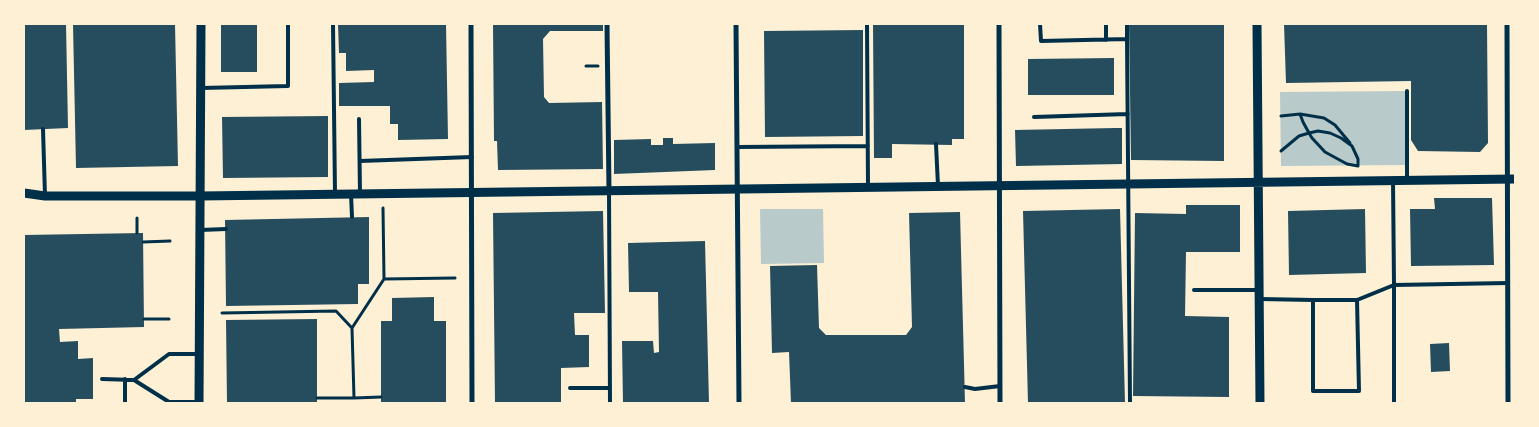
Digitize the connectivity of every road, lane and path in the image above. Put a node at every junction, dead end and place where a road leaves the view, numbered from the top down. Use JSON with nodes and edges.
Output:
{"nodes":[{"id":1,"x":201,"y":24,"type":"edge"},
{"id":2,"x":288,"y":24,"type":"edge"},
{"id":3,"x":333,"y":24,"type":"edge"},
{"id":4,"x":471,"y":24,"type":"edge"},
{"id":5,"x":607,"y":24,"type":"edge"},
{"id":6,"x":736,"y":24,"type":"edge"},
{"id":7,"x":867,"y":24,"type":"edge"},
{"id":8,"x":998,"y":24,"type":"edge"},
{"id":9,"x":1040,"y":24,"type":"edge"},
{"id":10,"x":1106,"y":24,"type":"edge"},
{"id":11,"x":1126,"y":24,"type":"edge"},
{"id":12,"x":1257,"y":24,"type":"edge"},
{"id":13,"x":1507,"y":24,"type":"edge"},
{"id":14,"x":1127,"y":39,"type":"junction"},
{"id":15,"x":1106,"y":40,"type":"junction"},
{"id":16,"x":201,"y":88,"type":"junction"},
{"id":17,"x":1407,"y":91,"type":"dead end"},
{"id":18,"x":1128,"y":114,"type":"junction"},
{"id":19,"x":1300,"y":114,"type":"junction"},
{"id":20,"x":1281,"y":116,"type":"dead end"},
{"id":21,"x":1034,"y":117,"type":"dead end"},
{"id":22,"x":359,"y":119,"type":"dead end"},
{"id":23,"x":43,"y":129,"type":"dead end"},
{"id":24,"x":1309,"y":133,"type":"junction"},
{"id":25,"x":936,"y":144,"type":"dead end"},
{"id":26,"x":737,"y":146,"type":"junction"},
{"id":27,"x":868,"y":146,"type":"junction"},
{"id":28,"x":1352,"y":146,"type":"junction"},
{"id":29,"x":1281,"y":151,"type":"dead end"},
{"id":30,"x":472,"y":158,"type":"junction"},
{"id":31,"x":360,"y":161,"type":"junction"},
{"id":32,"x":1511,"y":179,"type":"edge"},
{"id":33,"x":1393,"y":180,"type":"junction"},
{"id":34,"x":1407,"y":180,"type":"junction"},
{"id":35,"x":1257,"y":182,"type":"junction"},
{"id":36,"x":1129,"y":184,"type":"junction"},
{"id":37,"x":938,"y":186,"type":"junction"},
{"id":38,"x":999,"y":186,"type":"junction"},
{"id":39,"x":868,"y":187,"type":"junction"},
{"id":40,"x":738,"y":188,"type":"junction"},
{"id":41,"x":609,"y":191,"type":"junction"},
{"id":42,"x":24,"y":193,"type":"edge"},
{"id":43,"x":472,"y":193,"type":"junction"},
{"id":44,"x":335,"y":194,"type":"junction"},
{"id":45,"x":356,"y":194,"type":"junction"},
{"id":46,"x":45,"y":196,"type":"junction"},
{"id":47,"x":200,"y":196,"type":"junction"},
{"id":48,"x":383,"y":208,"type":"dead end"},
{"id":49,"x":352,"y":217,"type":"dead end"},
{"id":50,"x":137,"y":218,"type":"dead end"},
{"id":51,"x":226,"y":229,"type":"dead end"},
{"id":52,"x":200,"y":230,"type":"junction"},
{"id":53,"x":138,"y":233,"type":"dead end"},
{"id":54,"x":170,"y":241,"type":"dead end"},
{"id":55,"x":143,"y":242,"type":"dead end"},
{"id":56,"x":454,"y":278,"type":"dead end"},
{"id":57,"x":384,"y":279,"type":"junction"},
{"id":58,"x":1508,"y":284,"type":"junction"},
{"id":59,"x":1394,"y":285,"type":"junction"},
{"id":60,"x":1194,"y":290,"type":"dead end"},
{"id":61,"x":1259,"y":295,"type":"junction"},
{"id":62,"x":1313,"y":300,"type":"junction"},
{"id":63,"x":1357,"y":300,"type":"junction"},
{"id":64,"x":222,"y":313,"type":"dead end"},
{"id":65,"x":144,"y":319,"type":"dead end"},
{"id":66,"x":169,"y":319,"type":"dead end"},
{"id":67,"x":352,"y":328,"type":"junction"},
{"id":68,"x":200,"y":354,"type":"junction"},
{"id":69,"x":102,"y":379,"type":"dead end"},
{"id":70,"x":125,"y":379,"type":"junction"},
{"id":71,"x":134,"y":380,"type":"junction"},
{"id":72,"x":1000,"y":386,"type":"junction"},
{"id":73,"x":570,"y":388,"type":"dead end"},
{"id":74,"x":610,"y":388,"type":"junction"},
{"id":75,"x":965,"y":388,"type":"dead end"},
{"id":76,"x":317,"y":398,"type":"dead end"},
{"id":77,"x":354,"y":398,"type":"junction"},
{"id":78,"x":381,"y":398,"type":"dead end"},
{"id":79,"x":125,"y":403,"type":"edge"},
{"id":80,"x":199,"y":403,"type":"edge"},
{"id":81,"x":472,"y":403,"type":"edge"},
{"id":82,"x":610,"y":403,"type":"edge"},
{"id":83,"x":740,"y":403,"type":"edge"},
{"id":84,"x":1000,"y":403,"type":"edge"},
{"id":85,"x":1130,"y":403,"type":"edge"},
{"id":86,"x":1260,"y":403,"type":"edge"},
{"id":87,"x":1394,"y":403,"type":"edge"},
{"id":88,"x":1508,"y":403,"type":"edge"}],
"edges":[{"from":1,"to":16,"type":"street"},
{"from":2,"to":16,"type":"lane"},
{"from":3,"to":44,"type":"lane"},
{"from":4,"to":30,"type":"street"},
{"from":5,"to":41,"type":"street"},
{"from":6,"to":26,"type":"street"},
{"from":7,"to":27,"type":"lane"},
{"from":8,"to":38,"type":"street"},
{"from":9,"to":15,"type":"lane"},
{"from":10,"to":15,"type":"lane"},
{"from":11,"to":14,"type":"lane"},
{"from":12,"to":35,"type":"street"},
{"from":13,"to":32,"type":"street"},
{"from":14,"to":15,"type":"lane"},
{"from":14,"to":18,"type":"lane"},
{"from":16,"to":47,"type":"street"},
{"from":17,"to":34,"type":"lane"},
{"from":18,"to":21,"type":"lane"},
{"from":18,"to":36,"type":"lane"},
{"from":19,"to":20,"type":"path"},
{"from":19,"to":24,"type":"path"},
{"from":19,"to":28,"type":"path"},
{"from":22,"to":31,"type":"lane"},
{"from":23,"to":46,"type":"lane"},
{"from":24,"to":28,"type":"path"},
{"from":24,"to":28,"type":"path"},
{"from":24,"to":29,"type":"path"},
{"from":25,"to":37,"type":"lane"},
{"from":26,"to":27,"type":"lane"},
{"from":26,"to":40,"type":"street"},
{"from":27,"to":39,"type":"lane"},
{"from":30,"to":31,"type":"lane"},
{"from":30,"to":43,"type":"street"},
{"from":31,"to":45,"type":"lane"},
{"from":32,"to":34,"type":"street"},
{"from":32,"to":58,"type":"street"},
{"from":33,"to":34,"type":"street"},
{"from":33,"to":35,"type":"street"},
{"from":33,"to":59,"type":"lane"},
{"from":35,"to":36,"type":"street"},
{"from":35,"to":61,"type":"street"},
{"from":36,"to":38,"type":"street"},
{"from":36,"to":85,"type":"lane"},
{"from":37,"to":38,"type":"street"},
{"from":37,"to":39,"type":"street"},
{"from":38,"to":72,"type":"street"},
{"from":39,"to":40,"type":"street"},
{"from":40,"to":41,"type":"street"},
{"from":40,"to":83,"type":"street"},
{"from":41,"to":43,"type":"street"},
{"from":41,"to":74,"type":"lane"},
{"from":42,"to":46,"type":"street"},
{"from":43,"to":45,"type":"street"},
{"from":43,"to":81,"type":"street"},
{"from":44,"to":45,"type":"street"},
{"from":44,"to":47,"type":"street"},
{"from":45,"to":49,"type":"lane"},
{"from":46,"to":47,"type":"street"},
{"from":47,"to":52,"type":"street"},
{"from":48,"to":57,"type":"path"},
{"from":50,"to":53,"type":"path"},
{"from":51,"to":52,"type":"lane"},
{"from":52,"to":68,"type":"street"},
{"from":54,"to":55,"type":"path"},
{"from":56,"to":57,"type":"path"},
{"from":57,"to":67,"type":"path"},
{"from":58,"to":59,"type":"lane"},
{"from":58,"to":88,"type":"street"},
{"from":59,"to":63,"type":"lane"},
{"from":59,"to":87,"type":"lane"},
{"from":60,"to":61,"type":"lane"},
{"from":61,"to":62,"type":"lane"},
{"from":61,"to":86,"type":"street"},
{"from":62,"to":63,"type":"lane"},
{"from":62,"to":63,"type":"lane"},
{"from":64,"to":67,"type":"path"},
{"from":65,"to":66,"type":"path"},
{"from":67,"to":77,"type":"path"},
{"from":68,"to":71,"type":"lane"},
{"from":68,"to":80,"type":"street"},
{"from":69,"to":70,"type":"lane"},
{"from":70,"to":71,"type":"lane"},
{"from":70,"to":79,"type":"lane"},
{"from":71,"to":80,"type":"lane"},
{"from":72,"to":75,"type":"lane"},
{"from":72,"to":84,"type":"street"},
{"from":73,"to":74,"type":"lane"},
{"from":74,"to":82,"type":"lane"},
{"from":76,"to":77,"type":"path"},
{"from":77,"to":78,"type":"path"}]}
